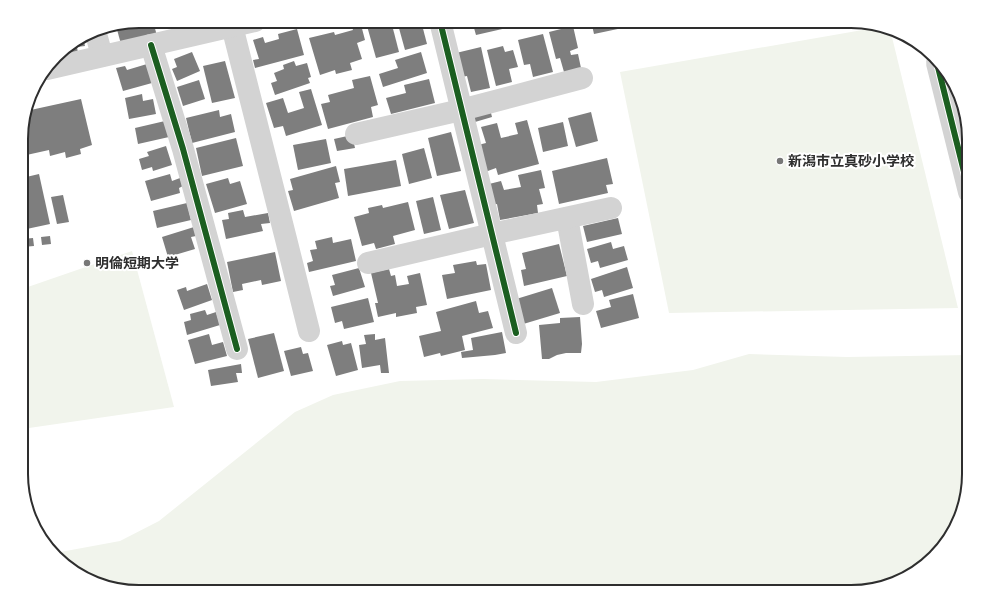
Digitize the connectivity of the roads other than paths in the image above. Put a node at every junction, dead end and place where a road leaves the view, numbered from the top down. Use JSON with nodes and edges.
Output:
{"nodes":[{"id":1,"x":223,"y":28,"type":"edge"},
{"id":2,"x":233,"y":28,"type":"edge"},
{"id":3,"x":442,"y":28,"type":"edge"},
{"id":4,"x":96,"y":37,"type":"edge"},
{"id":5,"x":151,"y":45,"type":"junction"},
{"id":6,"x":102,"y":56,"type":"junction"},
{"id":7,"x":55,"y":67,"type":"edge"},
{"id":8,"x":940,"y":73,"type":"edge"},
{"id":9,"x":582,"y":78,"type":"dead end"},
{"id":10,"x":461,"y":110,"type":"junction"},
{"id":11,"x":356,"y":134,"type":"dead end"},
{"id":12,"x":962,"y":164,"type":"edge"},
{"id":13,"x":611,"y":208,"type":"dead end"},
{"id":14,"x":567,"y":218,"type":"junction"},
{"id":15,"x":492,"y":234,"type":"junction"},
{"id":16,"x":368,"y":263,"type":"dead end"},
{"id":17,"x":583,"y":304,"type":"dead end"},
{"id":18,"x":309,"y":331,"type":"dead end"},
{"id":19,"x":516,"y":332,"type":"dead end"},
{"id":20,"x":237,"y":349,"type":"dead end"}],
"edges":[{"from":1,"to":5,"type":"street"},
{"from":2,"to":18,"type":"street"},
{"from":3,"to":10,"type":"street"},
{"from":4,"to":6,"type":"street"},
{"from":5,"to":6,"type":"street"},
{"from":5,"to":20,"type":"street"},
{"from":6,"to":7,"type":"street"},
{"from":8,"to":12,"type":"street"},
{"from":9,"to":10,"type":"street"},
{"from":10,"to":11,"type":"street"},
{"from":10,"to":15,"type":"street"},
{"from":13,"to":14,"type":"street"},
{"from":14,"to":15,"type":"street"},
{"from":14,"to":17,"type":"street"},
{"from":15,"to":16,"type":"street"},
{"from":15,"to":19,"type":"street"}]}
